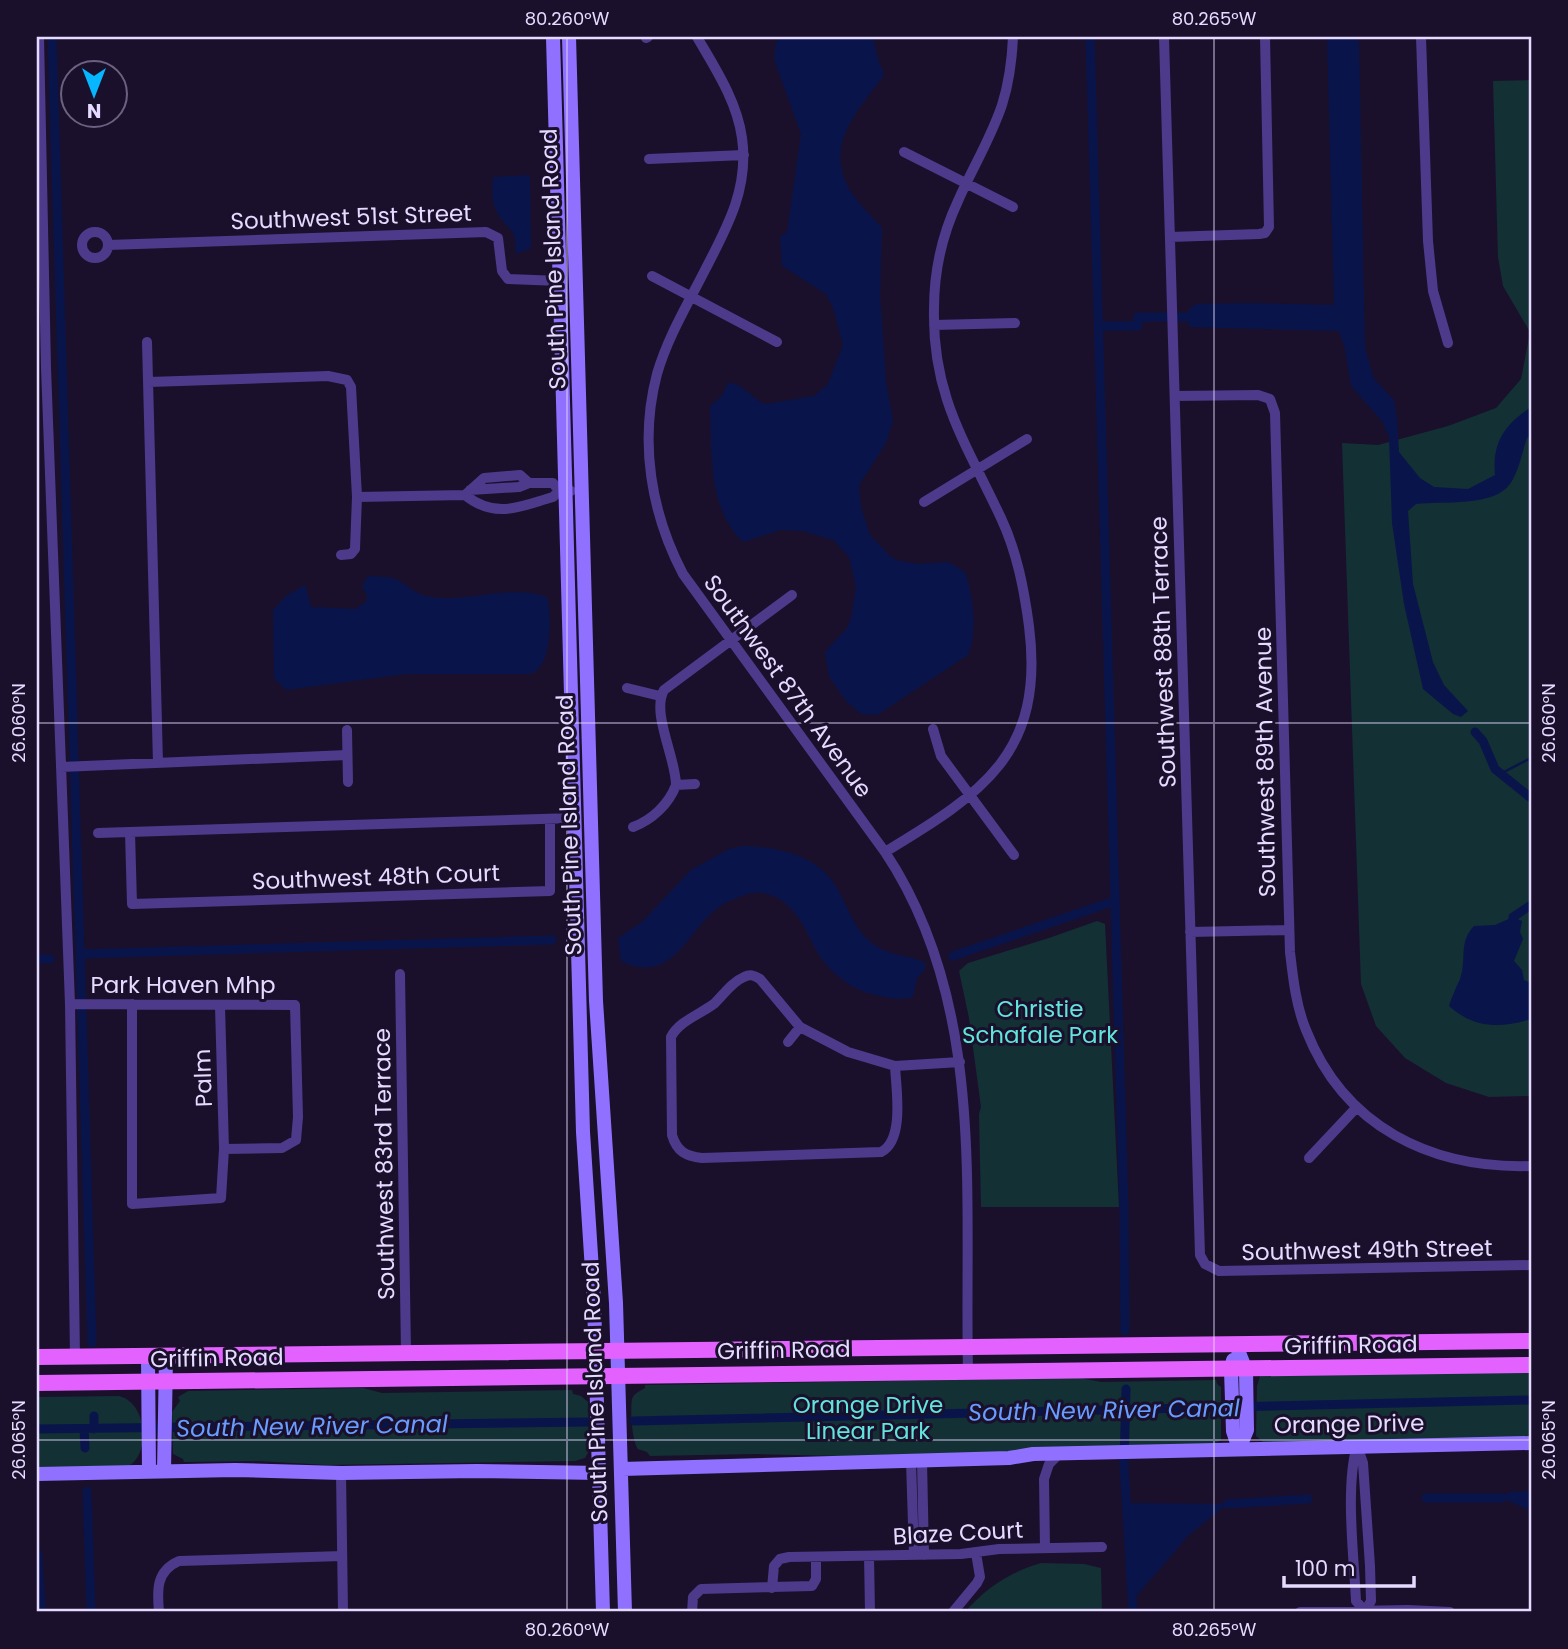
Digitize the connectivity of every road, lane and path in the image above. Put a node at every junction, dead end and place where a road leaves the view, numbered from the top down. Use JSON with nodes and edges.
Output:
{"nodes":[{"id":1,"x":39,"y":37,"type":"edge"},
{"id":2,"x":553,"y":37,"type":"edge"},
{"id":3,"x":569,"y":37,"type":"edge"},
{"id":4,"x":697,"y":37,"type":"edge"},
{"id":5,"x":1013,"y":37,"type":"edge"},
{"id":6,"x":1164,"y":37,"type":"edge"},
{"id":7,"x":1265,"y":37,"type":"edge"},
{"id":8,"x":1421,"y":37,"type":"edge"},
{"id":9,"x":904,"y":152,"type":"dead end"},
{"id":10,"x":744,"y":155,"type":"junction"},
{"id":11,"x":649,"y":159,"type":"dead end"},
{"id":12,"x":966,"y":183,"type":"junction"},
{"id":13,"x":1013,"y":207,"type":"dead end"},
{"id":14,"x":1170,"y":237,"type":"junction"},
{"id":15,"x":108,"y":245,"type":"dead end"},
{"id":16,"x":652,"y":276,"type":"dead end"},
{"id":17,"x":560,"y":281,"type":"junction"},
{"id":18,"x":691,"y":297,"type":"junction"},
{"id":19,"x":1014,"y":323,"type":"dead end"},
{"id":20,"x":934,"y":325,"type":"junction"},
{"id":21,"x":147,"y":342,"type":"dead end"},
{"id":22,"x":777,"y":342,"type":"dead end"},
{"id":23,"x":1448,"y":343,"type":"dead end"},
{"id":24,"x":41,"y":368,"type":"edge"},
{"id":25,"x":149,"y":382,"type":"junction"},
{"id":26,"x":1175,"y":396,"type":"junction"},
{"id":27,"x":1027,"y":439,"type":"dead end"},
{"id":28,"x":977,"y":469,"type":"junction"},
{"id":29,"x":498,"y":476,"type":"junction"},
{"id":30,"x":528,"y":483,"type":"junction"},
{"id":31,"x":496,"y":488,"type":"junction"},
{"id":32,"x":582,"y":490,"type":"junction"},
{"id":33,"x":562,"y":491,"type":"junction"},
{"id":34,"x":468,"y":493,"type":"junction"},
{"id":35,"x":357,"y":497,"type":"junction"},
{"id":36,"x":924,"y":502,"type":"dead end"},
{"id":37,"x":490,"y":506,"type":"junction"},
{"id":38,"x":341,"y":555,"type":"dead end"},
{"id":39,"x":792,"y":594,"type":"dead end"},
{"id":40,"x":730,"y":640,"type":"junction"},
{"id":41,"x":627,"y":688,"type":"dead end"},
{"id":42,"x":660,"y":696,"type":"junction"},
{"id":43,"x":572,"y":710,"type":"junction"},
{"id":44,"x":588,"y":710,"type":"junction"},
{"id":45,"x":933,"y":729,"type":"dead end"},
{"id":46,"x":347,"y":730,"type":"dead end"},
{"id":47,"x":347,"y":755,"type":"junction"},
{"id":48,"x":158,"y":763,"type":"junction"},
{"id":49,"x":65,"y":766,"type":"junction"},
{"id":50,"x":348,"y":782,"type":"dead end"},
{"id":51,"x":676,"y":785,"type":"junction"},
{"id":52,"x":695,"y":785,"type":"dead end"},
{"id":53,"x":970,"y":796,"type":"junction"},
{"id":54,"x":575,"y":818,"type":"junction"},
{"id":55,"x":550,"y":819,"type":"junction"},
{"id":56,"x":633,"y":827,"type":"dead end"},
{"id":57,"x":130,"y":832,"type":"junction"},
{"id":58,"x":98,"y":833,"type":"dead end"},
{"id":59,"x":885,"y":852,"type":"junction"},
{"id":60,"x":1014,"y":855,"type":"dead end"},
{"id":61,"x":1289,"y":930,"type":"junction"},
{"id":62,"x":1190,"y":932,"type":"junction"},
{"id":63,"x":400,"y":974,"type":"dead end"},
{"id":64,"x":70,"y":1004,"type":"junction"},
{"id":65,"x":132,"y":1004,"type":"junction"},
{"id":66,"x":220,"y":1006,"type":"junction"},
{"id":67,"x":800,"y":1027,"type":"junction"},
{"id":68,"x":788,"y":1042,"type":"dead end"},
{"id":69,"x":960,"y":1062,"type":"junction"},
{"id":70,"x":895,"y":1066,"type":"junction"},
{"id":71,"x":1356,"y":1108,"type":"junction"},
{"id":72,"x":224,"y":1149,"type":"junction"},
{"id":73,"x":1309,"y":1158,"type":"dead end"},
{"id":74,"x":1531,"y":1166,"type":"edge"},
{"id":75,"x":1205,"y":1264,"type":"joint"},
{"id":76,"x":1531,"y":1265,"type":"edge"},
{"id":77,"x":1531,"y":1341,"type":"edge"},
{"id":78,"x":1236,"y":1345,"type":"junction"},
{"id":79,"x":967,"y":1346,"type":"junction"},
{"id":80,"x":596,"y":1350,"type":"junction"},
{"id":81,"x":617,"y":1350,"type":"junction"},
{"id":82,"x":406,"y":1353,"type":"junction"},
{"id":83,"x":37,"y":1357,"type":"edge"},
{"id":84,"x":75,"y":1357,"type":"junction"},
{"id":85,"x":166,"y":1357,"type":"junction"},
{"id":86,"x":148,"y":1358,"type":"junction"},
{"id":87,"x":1531,"y":1365,"type":"edge"},
{"id":88,"x":968,"y":1370,"type":"junction"},
{"id":89,"x":597,"y":1375,"type":"junction"},
{"id":90,"x":1239,"y":1376,"type":"junction"},
{"id":91,"x":37,"y":1383,"type":"edge"},
{"id":92,"x":619,"y":1383,"type":"junction"},
{"id":93,"x":165,"y":1388,"type":"junction"},
{"id":94,"x":148,"y":1389,"type":"junction"},
{"id":95,"x":1531,"y":1443,"type":"edge"},
{"id":96,"x":1357,"y":1447,"type":"junction"},
{"id":97,"x":1239,"y":1449,"type":"junction"},
{"id":98,"x":1059,"y":1454,"type":"junction"},
{"id":99,"x":156,"y":1455,"type":"junction"},
{"id":100,"x":917,"y":1460,"type":"junction"},
{"id":101,"x":622,"y":1469,"type":"junction"},
{"id":102,"x":157,"y":1471,"type":"junction"},
{"id":103,"x":341,"y":1473,"type":"junction"},
{"id":104,"x":37,"y":1474,"type":"edge"},
{"id":105,"x":600,"y":1474,"type":"junction"},
{"id":106,"x":1354,"y":1543,"type":"junction"},
{"id":107,"x":1368,"y":1543,"type":"junction"},
{"id":108,"x":1102,"y":1547,"type":"dead end"},
{"id":109,"x":1045,"y":1548,"type":"junction"},
{"id":110,"x":976,"y":1553,"type":"junction"},
{"id":111,"x":919,"y":1555,"type":"junction"},
{"id":112,"x":342,"y":1556,"type":"junction"},
{"id":113,"x":869,"y":1556,"type":"junction"},
{"id":114,"x":816,"y":1557,"type":"junction"},
{"id":115,"x":772,"y":1588,"type":"junction"},
{"id":116,"x":1365,"y":1611,"type":"edge"},
{"id":117,"x":159,"y":1612,"type":"edge"},
{"id":118,"x":343,"y":1612,"type":"edge"},
{"id":119,"x":603,"y":1612,"type":"edge"},
{"id":120,"x":625,"y":1612,"type":"edge"},
{"id":121,"x":692,"y":1612,"type":"edge"},
{"id":122,"x":870,"y":1612,"type":"edge"},
{"id":123,"x":953,"y":1612,"type":"edge"},
{"id":124,"x":1300,"y":1612,"type":"edge"},
{"id":125,"x":1450,"y":1612,"type":"edge"}],
"edges":[{"from":1,"to":24,"type":"street"},
{"from":2,"to":17,"type":"main road","name":"South Pine Island Road"},
{"from":3,"to":32,"type":"main road","name":"South Pine Island Road"},
{"from":4,"to":10,"type":"street","name":"Southwest 87th Avenue"},
{"from":5,"to":12,"type":"street"},
{"from":6,"to":14,"type":"street","name":"Southwest 88th Terrace"},
{"from":7,"to":14,"type":"street"},
{"from":8,"to":23,"type":"street"},
{"from":9,"to":12,"type":"street"},
{"from":10,"to":11,"type":"street"},
{"from":10,"to":18,"type":"street","name":"Southwest 87th Avenue"},
{"from":12,"to":13,"type":"street"},
{"from":12,"to":20,"type":"street"},
{"from":14,"to":26,"type":"street","name":"Southwest 88th Terrace"},
{"from":15,"to":17,"type":"street","name":"Southwest 51st Street"},
{"from":16,"to":18,"type":"street"},
{"from":17,"to":33,"type":"main road","name":"South Pine Island Road"},
{"from":18,"to":22,"type":"street"},
{"from":18,"to":40,"type":"street","name":"Southwest 87th Avenue"},
{"from":19,"to":20,"type":"street"},
{"from":20,"to":28,"type":"street"},
{"from":21,"to":25,"type":"street"},
{"from":24,"to":49,"type":"street"},
{"from":25,"to":35,"type":"street"},
{"from":25,"to":48,"type":"street"},
{"from":26,"to":61,"type":"street","name":"Southwest 89th Avenue"},
{"from":26,"to":62,"type":"street","name":"Southwest 88th Terrace"},
{"from":27,"to":28,"type":"street"},
{"from":28,"to":36,"type":"street"},
{"from":28,"to":53,"type":"street"},
{"from":29,"to":30,"type":"street"},
{"from":29,"to":31,"type":"street"},
{"from":29,"to":34,"type":"street"},
{"from":30,"to":31,"type":"street"},
{"from":30,"to":33,"type":"street"},
{"from":31,"to":34,"type":"street"},
{"from":31,"to":37,"type":"street"},
{"from":32,"to":33,"type":"street"},
{"from":32,"to":44,"type":"main road","name":"South Pine Island Road"},
{"from":33,"to":37,"type":"street"},
{"from":33,"to":43,"type":"main road","name":"South Pine Island Road"},
{"from":34,"to":35,"type":"street"},
{"from":34,"to":37,"type":"street"},
{"from":35,"to":38,"type":"street"},
{"from":39,"to":40,"type":"street"},
{"from":40,"to":42,"type":"street"},
{"from":40,"to":59,"type":"street","name":"Southwest 87th Avenue"},
{"from":41,"to":42,"type":"street"},
{"from":42,"to":51,"type":"street"},
{"from":43,"to":44,"type":"main road"},
{"from":43,"to":54,"type":"main road","name":"South Pine Island Road"},
{"from":44,"to":81,"type":"main road","name":"South Pine Island Road"},
{"from":45,"to":53,"type":"street"},
{"from":46,"to":47,"type":"street"},
{"from":47,"to":48,"type":"street"},
{"from":47,"to":50,"type":"street"},
{"from":48,"to":49,"type":"street"},
{"from":49,"to":64,"type":"street"},
{"from":51,"to":52,"type":"street"},
{"from":51,"to":56,"type":"street"},
{"from":53,"to":59,"type":"street"},
{"from":53,"to":60,"type":"street"},
{"from":54,"to":55,"type":"street"},
{"from":54,"to":80,"type":"main road","name":"South Pine Island Road"},
{"from":55,"to":57,"type":"street"},
{"from":55,"to":57,"type":"street","name":"Southwest 48th Court"},
{"from":57,"to":58,"type":"street"},
{"from":59,"to":69,"type":"street","name":"Southwest 87th Avenue"},
{"from":61,"to":62,"type":"street"},
{"from":61,"to":71,"type":"street","name":"Southwest 89th Avenue"},
{"from":62,"to":75,"type":"street","name":"Southwest 88th Terrace"},
{"from":63,"to":82,"type":"street","name":"Southwest 83rd Terrace"},
{"from":64,"to":65,"type":"street","name":"Park Haven Mhp"},
{"from":64,"to":84,"type":"street"},
{"from":65,"to":66,"type":"street","name":"Park Haven Mhp"},
{"from":65,"to":72,"type":"street","name":"Palm"},
{"from":66,"to":72,"type":"street","name":"Palm"},
{"from":66,"to":72,"type":"street","name":"Park Haven Mhp"},
{"from":67,"to":68,"type":"street"},
{"from":67,"to":70,"type":"street"},
{"from":67,"to":70,"type":"street"},
{"from":69,"to":70,"type":"street"},
{"from":69,"to":79,"type":"street","name":"Southwest 87th Avenue"},
{"from":71,"to":73,"type":"street"},
{"from":71,"to":74,"type":"street","name":"Southwest 89th Avenue"},
{"from":75,"to":76,"type":"street","name":"Southwest 49th Street"},
{"from":77,"to":78,"type":"main road","name":"Griffin Road"},
{"from":78,"to":79,"type":"main road","name":"Griffin Road"},
{"from":78,"to":90,"type":"main road"},
{"from":79,"to":81,"type":"main road","name":"Griffin Road"},
{"from":79,"to":88,"type":"street","name":"Southwest 87th Avenue"},
{"from":80,"to":81,"type":"main road","name":"Griffin Road"},
{"from":80,"to":82,"type":"main road","name":"Griffin Road"},
{"from":80,"to":89,"type":"main road","name":"South Pine Island Road"},
{"from":81,"to":92,"type":"main road","name":"South Pine Island Road"},
{"from":82,"to":85,"type":"main road","name":"Griffin Road"},
{"from":83,"to":84,"type":"main road","name":"Griffin Road"},
{"from":84,"to":86,"type":"main road","name":"Griffin Road"},
{"from":84,"to":91,"type":"main road"},
{"from":85,"to":86,"type":"main road","name":"Griffin Road"},
{"from":85,"to":93,"type":"main road"},
{"from":86,"to":94,"type":"main road"},
{"from":87,"to":90,"type":"main road","name":"Griffin Road"},
{"from":88,"to":90,"type":"main road","name":"Griffin Road"},
{"from":88,"to":92,"type":"main road","name":"Griffin Road"},
{"from":89,"to":92,"type":"main road","name":"Griffin Road"},
{"from":89,"to":93,"type":"main road","name":"Griffin Road"},
{"from":89,"to":105,"type":"main road","name":"South Pine Island Road"},
{"from":90,"to":97,"type":"main road"},
{"from":91,"to":94,"type":"main road","name":"Griffin Road"},
{"from":92,"to":101,"type":"main road","name":"South Pine Island Road"},
{"from":93,"to":94,"type":"main road","name":"Griffin Road"},
{"from":93,"to":99,"type":"main road"},
{"from":94,"to":99,"type":"main road"},
{"from":95,"to":96,"type":"main road","name":"Orange Drive"},
{"from":96,"to":97,"type":"main road","name":"Orange Drive"},
{"from":96,"to":106,"type":"street"},
{"from":96,"to":107,"type":"street"},
{"from":97,"to":98,"type":"main road","name":"Orange Drive"},
{"from":98,"to":100,"type":"main road","name":"Orange Drive"},
{"from":98,"to":109,"type":"street"},
{"from":99,"to":102,"type":"main road"},
{"from":100,"to":101,"type":"main road","name":"Orange Drive"},
{"from":100,"to":111,"type":"street"},
{"from":101,"to":120,"type":"main road","name":"South Pine Island Road"},
{"from":102,"to":103,"type":"main road"},
{"from":102,"to":104,"type":"main road"},
{"from":103,"to":105,"type":"main road"},
{"from":103,"to":112,"type":"street"},
{"from":105,"to":119,"type":"main road","name":"South Pine Island Road"},
{"from":106,"to":107,"type":"street"},
{"from":106,"to":116,"type":"street"},
{"from":107,"to":116,"type":"street"},
{"from":108,"to":109,"type":"street","name":"Blaze Court"},
{"from":109,"to":110,"type":"street","name":"Blaze Court"},
{"from":110,"to":111,"type":"street","name":"Blaze Court"},
{"from":110,"to":123,"type":"street"},
{"from":111,"to":113,"type":"street","name":"Blaze Court"},
{"from":112,"to":117,"type":"street"},
{"from":112,"to":118,"type":"street"},
{"from":113,"to":114,"type":"street","name":"Blaze Court"},
{"from":113,"to":122,"type":"street"},
{"from":114,"to":115,"type":"street","name":"Blaze Court"},
{"from":114,"to":115,"type":"street"},
{"from":115,"to":121,"type":"street"},
{"from":116,"to":124,"type":"street"},
{"from":116,"to":125,"type":"street"}]}
